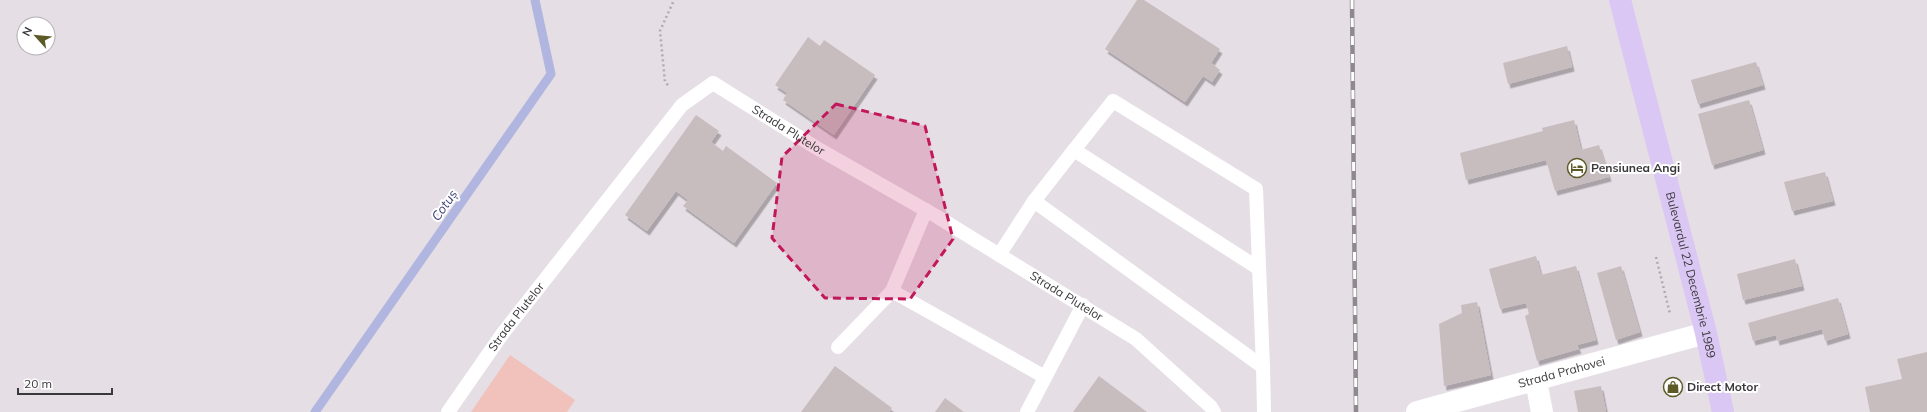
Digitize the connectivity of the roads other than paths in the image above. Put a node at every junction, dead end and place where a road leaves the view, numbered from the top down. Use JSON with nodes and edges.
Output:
{"nodes":[{"id":1,"x":1620,"y":0,"type":"edge"},
{"id":2,"x":1074,"y":150,"type":"junction"},
{"id":3,"x":1034,"y":201,"type":"junction"},
{"id":4,"x":926,"y":210,"type":"junction"},
{"id":5,"x":999,"y":254,"type":"junction"},
{"id":6,"x":1258,"y":268,"type":"junction"},
{"id":7,"x":892,"y":291,"type":"junction"},
{"id":8,"x":1083,"y":305,"type":"junction"},
{"id":9,"x":1706,"y":333,"type":"junction"},
{"id":10,"x":838,"y":347,"type":"dead end"},
{"id":11,"x":1263,"y":367,"type":"junction"},
{"id":12,"x":1045,"y":378,"type":"junction"},
{"id":13,"x":1536,"y":381,"type":"junction"},
{"id":14,"x":448,"y":412,"type":"edge"},
{"id":15,"x":1027,"y":412,"type":"edge"},
{"id":16,"x":1214,"y":412,"type":"edge"},
{"id":17,"x":1264,"y":412,"type":"edge"},
{"id":18,"x":1416,"y":412,"type":"edge"},
{"id":19,"x":1542,"y":412,"type":"edge"},
{"id":20,"x":1723,"y":412,"type":"edge"}],
"edges":[{"from":1,"to":9,"type":"main road","name":"Bulevardul 22 Decembrie 1989"},
{"from":2,"to":3,"type":"lane"},
{"from":2,"to":6,"type":"lane"},
{"from":2,"to":6,"type":"lane"},
{"from":3,"to":5,"type":"lane"},
{"from":3,"to":11,"type":"lane"},
{"from":4,"to":5,"type":"lane","name":"Strada Plutelor"},
{"from":4,"to":7,"type":"lane"},
{"from":4,"to":14,"type":"lane","name":"Strada Plutelor"},
{"from":5,"to":8,"type":"lane","name":"Strada Plutelor"},
{"from":6,"to":11,"type":"lane"},
{"from":7,"to":10,"type":"lane"},
{"from":7,"to":12,"type":"lane"},
{"from":8,"to":12,"type":"lane"},
{"from":8,"to":16,"type":"lane","name":"Strada Plutelor"},
{"from":9,"to":13,"type":"street","name":"Strada Prahovei"},
{"from":9,"to":20,"type":"main road","name":"Bulevardul 22 Decembrie 1989"},
{"from":11,"to":17,"type":"lane"},
{"from":12,"to":15,"type":"lane"},
{"from":13,"to":18,"type":"street","name":"Strada Prahovei"},
{"from":13,"to":19,"type":"street"}]}
